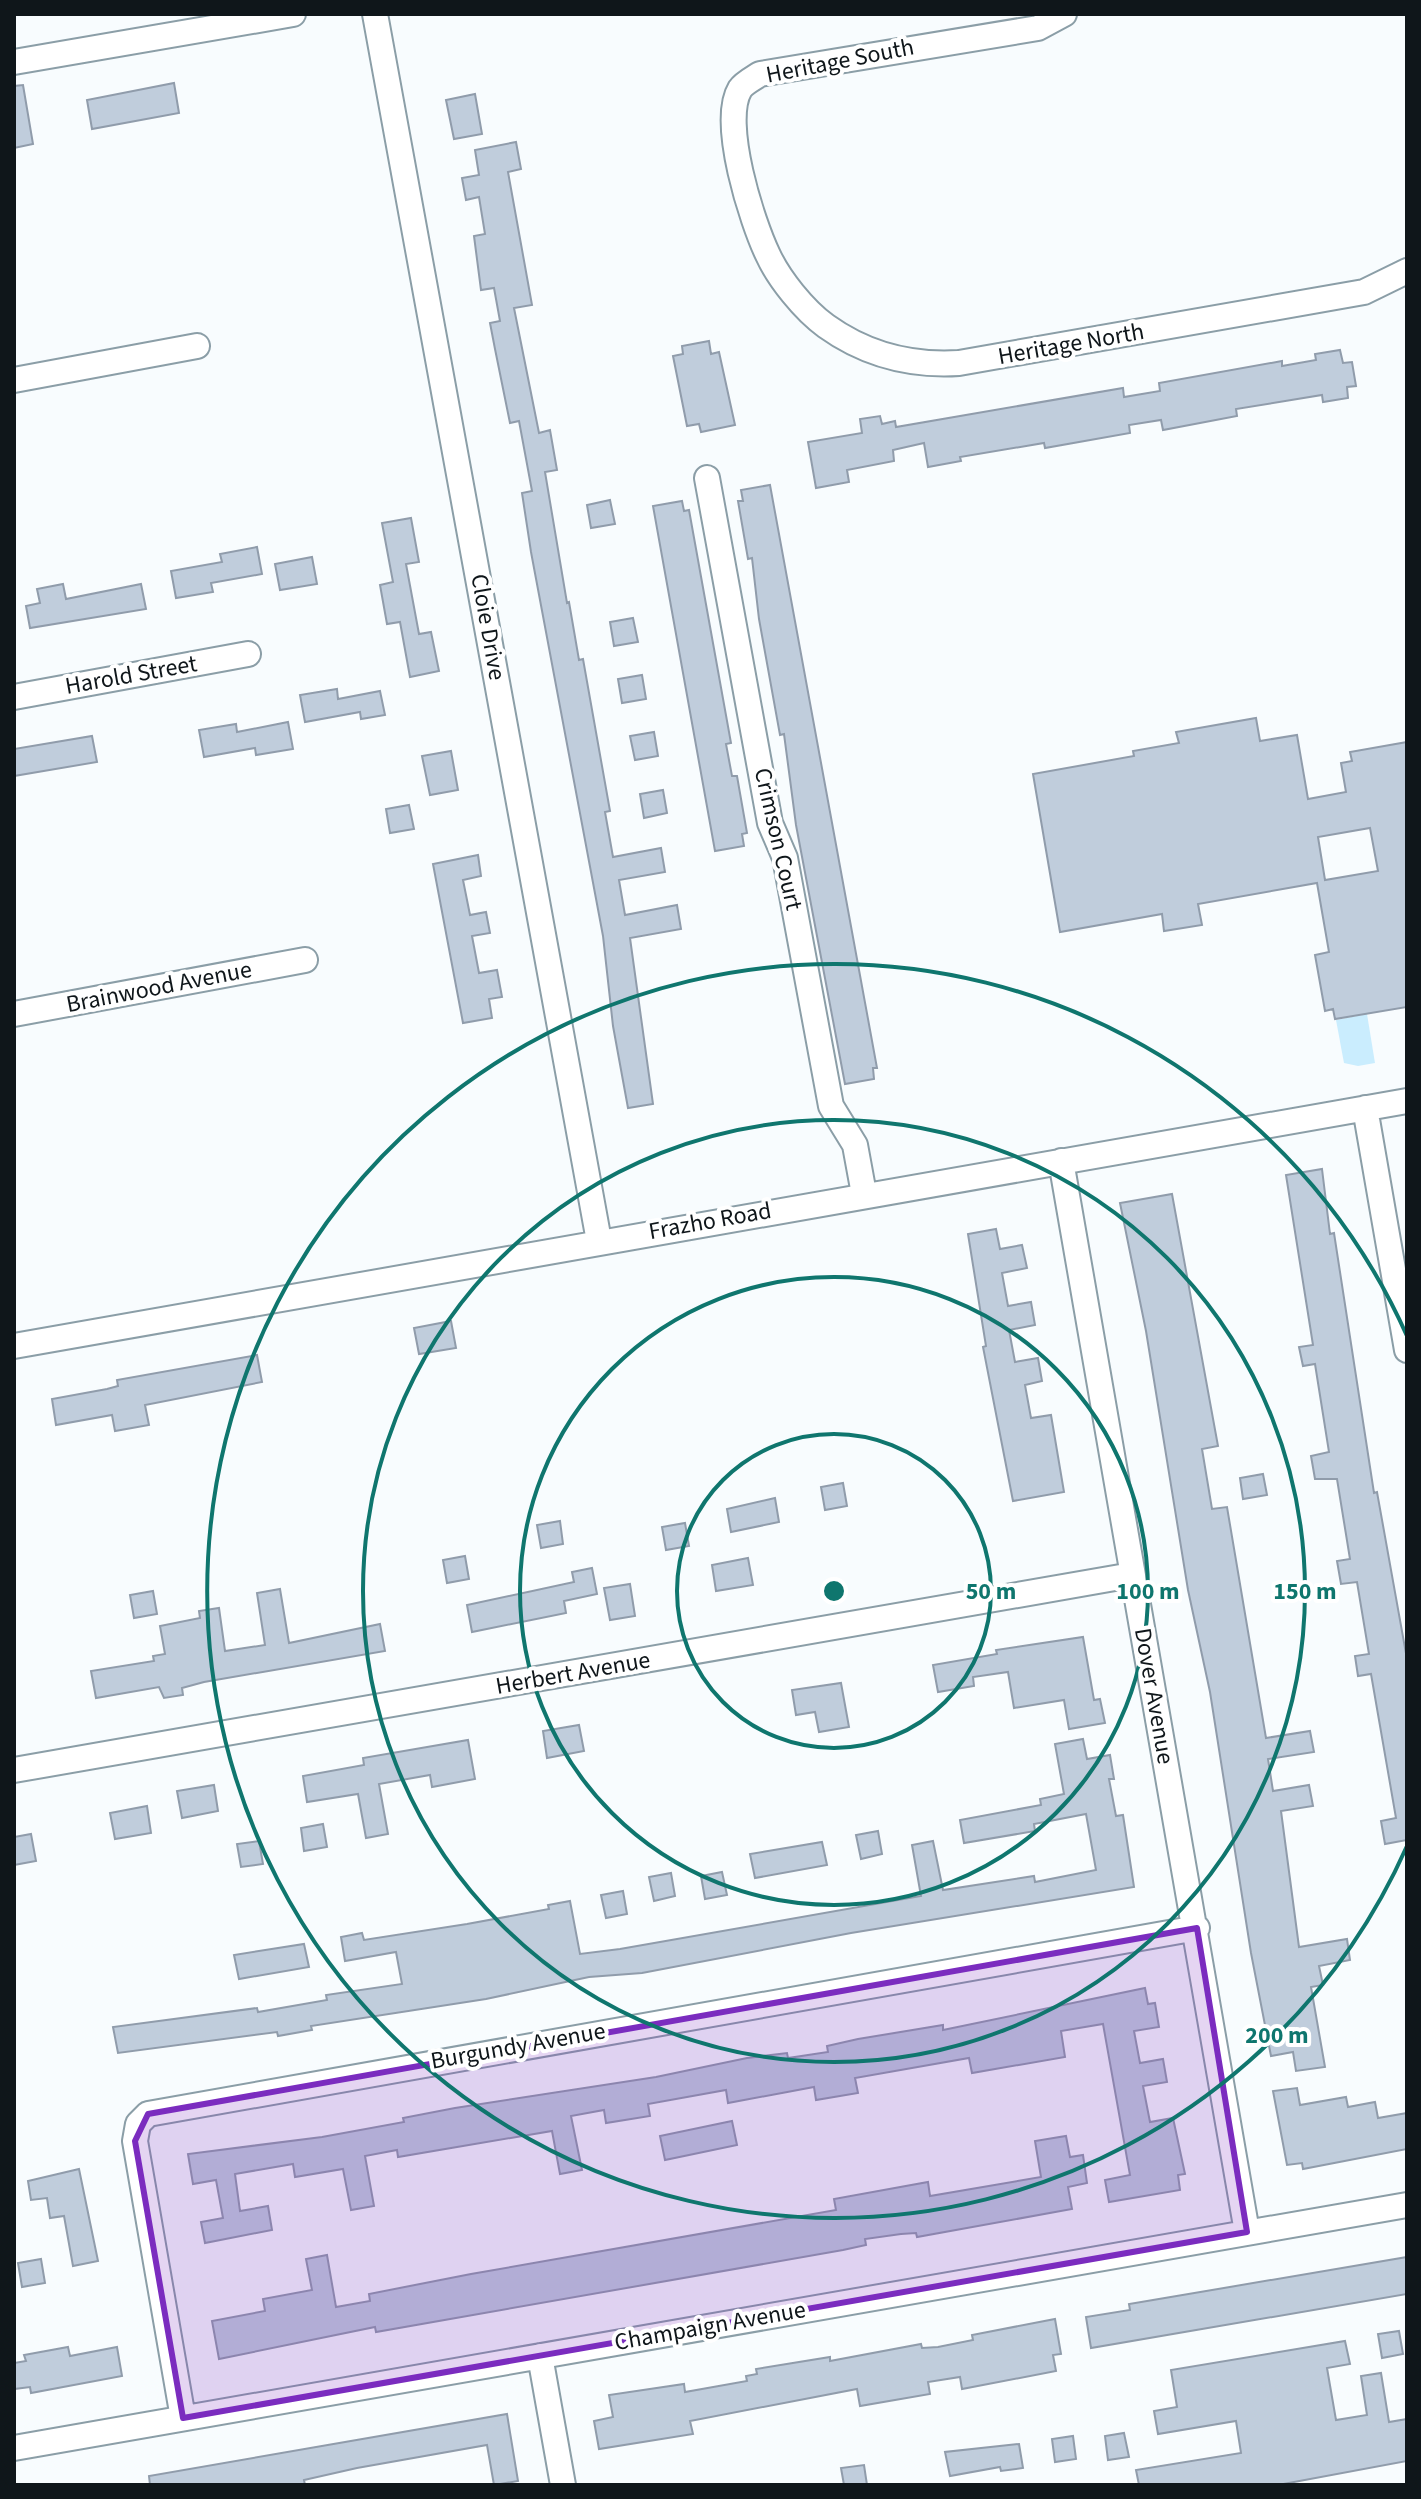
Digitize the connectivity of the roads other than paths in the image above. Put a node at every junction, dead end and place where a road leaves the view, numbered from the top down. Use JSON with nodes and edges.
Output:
{"nodes":[{"id":1,"x":293,"y":14,"type":"edge"},
{"id":2,"x":375,"y":14,"type":"edge"},
{"id":3,"x":1064,"y":14,"type":"edge"},
{"id":4,"x":14,"y":62,"type":"edge"},
{"id":5,"x":768,"y":256,"type":"joint"},
{"id":6,"x":1407,"y":271,"type":"edge"},
{"id":7,"x":197,"y":346,"type":"dead end"},
{"id":8,"x":14,"y":380,"type":"edge"},
{"id":9,"x":707,"y":478,"type":"dead end"},
{"id":10,"x":248,"y":654,"type":"dead end"},
{"id":11,"x":14,"y":697,"type":"edge"},
{"id":12,"x":305,"y":960,"type":"dead end"},
{"id":13,"x":14,"y":1014,"type":"edge"},
{"id":14,"x":1407,"y":1101,"type":"edge"},
{"id":15,"x":1365,"y":1108,"type":"junction"},
{"id":16,"x":1061,"y":1161,"type":"junction"},
{"id":17,"x":864,"y":1194,"type":"junction"},
{"id":18,"x":599,"y":1241,"type":"junction"},
{"id":19,"x":14,"y":1346,"type":"edge"},
{"id":20,"x":1407,"y":1350,"type":"edge"},
{"id":21,"x":1132,"y":1575,"type":"junction"},
{"id":22,"x":14,"y":1770,"type":"edge"},
{"id":23,"x":1197,"y":1928,"type":"junction"},
{"id":24,"x":1407,"y":2205,"type":"edge"},
{"id":25,"x":1247,"y":2232,"type":"junction"},
{"id":26,"x":540,"y":2356,"type":"junction"},
{"id":27,"x":183,"y":2418,"type":"junction"},
{"id":28,"x":14,"y":2448,"type":"edge"},
{"id":29,"x":563,"y":2485,"type":"edge"}],
"edges":[{"from":1,"to":4,"type":"street"},
{"from":2,"to":18,"type":"street","name":"Cloie Drive"},
{"from":3,"to":5,"type":"street","name":"Heritage South"},
{"from":5,"to":6,"type":"street","name":"Heritage North"},
{"from":7,"to":8,"type":"street"},
{"from":9,"to":17,"type":"street","name":"Crimson Court"},
{"from":10,"to":11,"type":"street","name":"Harold Street"},
{"from":12,"to":13,"type":"street","name":"Brainwood Avenue"},
{"from":14,"to":15,"type":"street","name":"Frazho Road"},
{"from":15,"to":16,"type":"street","name":"Frazho Road"},
{"from":15,"to":20,"type":"street"},
{"from":16,"to":17,"type":"street","name":"Frazho Road"},
{"from":16,"to":21,"type":"street","name":"Dover Avenue"},
{"from":17,"to":18,"type":"street","name":"Frazho Road"},
{"from":18,"to":19,"type":"street","name":"Frazho Road"},
{"from":21,"to":22,"type":"street","name":"Herbert Avenue"},
{"from":21,"to":23,"type":"street","name":"Dover Avenue"},
{"from":23,"to":25,"type":"street","name":"Dover Avenue"},
{"from":23,"to":27,"type":"street","name":"Burgundy Avenue"},
{"from":24,"to":25,"type":"street","name":"Champaign Avenue"},
{"from":25,"to":26,"type":"street","name":"Champaign Avenue"},
{"from":26,"to":27,"type":"street","name":"Champaign Avenue"},
{"from":26,"to":29,"type":"street"},
{"from":27,"to":28,"type":"street","name":"Champaign Avenue"}]}
